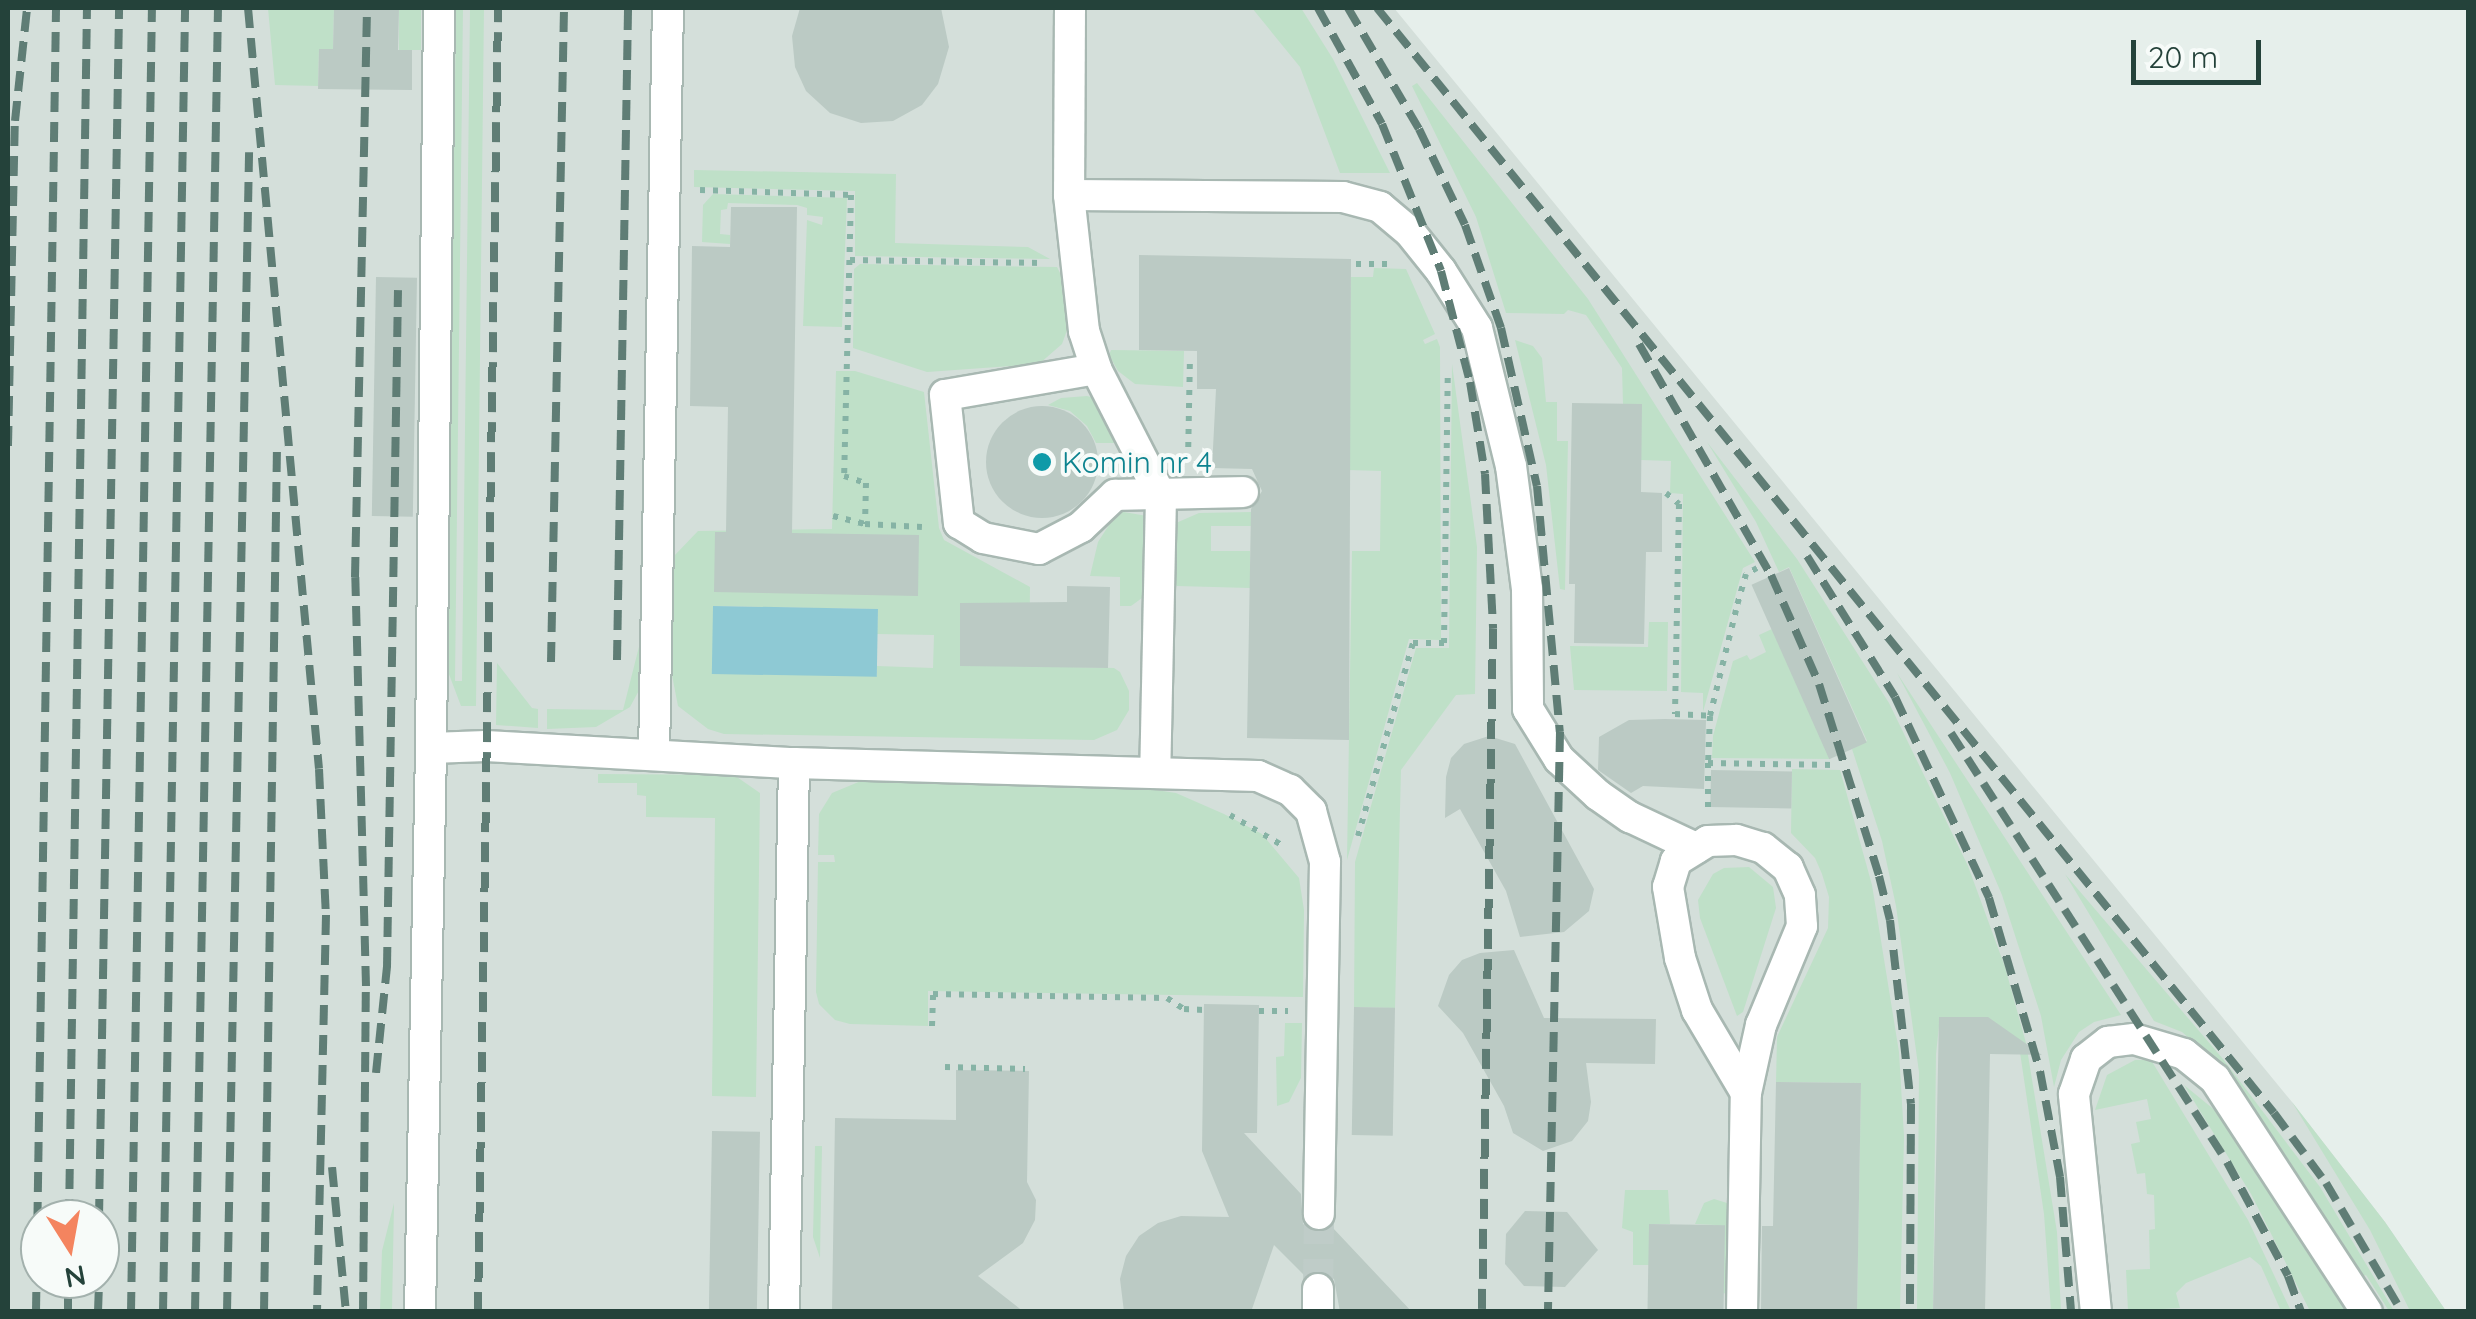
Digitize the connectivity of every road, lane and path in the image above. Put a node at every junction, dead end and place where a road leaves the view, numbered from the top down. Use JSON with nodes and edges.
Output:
{"nodes":[{"id":1,"x":439,"y":8,"type":"edge"},
{"id":2,"x":668,"y":8,"type":"edge"},
{"id":3,"x":1070,"y":8,"type":"edge"},
{"id":4,"x":1069,"y":195,"type":"junction"},
{"id":5,"x":699,"y":207,"type":"dead end"},
{"id":6,"x":850,"y":260,"type":"junction"},
{"id":7,"x":1059,"y":263,"type":"dead end"},
{"id":8,"x":1356,"y":264,"type":"dead end"},
{"id":9,"x":1390,"y":264,"type":"dead end"},
{"id":10,"x":1190,"y":356,"type":"dead end"},
{"id":11,"x":1448,"y":363,"type":"dead end"},
{"id":12,"x":1096,"y":369,"type":"junction"},
{"id":13,"x":1243,"y":492,"type":"dead end"},
{"id":14,"x":1666,"y":492,"type":"dead end"},
{"id":15,"x":1174,"y":495,"type":"junction"},
{"id":16,"x":833,"y":516,"type":"dead end"},
{"id":17,"x":865,"y":524,"type":"junction"},
{"id":18,"x":938,"y":528,"type":"dead end"},
{"id":19,"x":1757,"y":568,"type":"dead end"},
{"id":20,"x":1710,"y":716,"type":"junction"},
{"id":21,"x":431,"y":748,"type":"junction"},
{"id":22,"x":654,"y":755,"type":"junction"},
{"id":23,"x":794,"y":763,"type":"junction"},
{"id":24,"x":1833,"y":765,"type":"dead end"},
{"id":25,"x":1155,"y":773,"type":"junction"},
{"id":26,"x":1216,"y":808,"type":"dead end"},
{"id":27,"x":1356,"y":846,"type":"dead end"},
{"id":28,"x":1696,"y":848,"type":"junction"},
{"id":29,"x":1288,"y":854,"type":"dead end"},
{"id":30,"x":1204,"y":1010,"type":"dead end"},
{"id":31,"x":932,"y":1026,"type":"dead end"},
{"id":32,"x":945,"y":1068,"type":"dead end"},
{"id":33,"x":1026,"y":1069,"type":"dead end"},
{"id":34,"x":1746,"y":1093,"type":"junction"},
{"id":35,"x":1319,"y":1214,"type":"tunnel mouth"},
{"id":36,"x":420,"y":1312,"type":"edge"},
{"id":37,"x":784,"y":1312,"type":"edge"},
{"id":38,"x":1742,"y":1312,"type":"edge"},
{"id":39,"x":2096,"y":1312,"type":"edge"},
{"id":40,"x":2368,"y":1312,"type":"edge"}],
"edges":[{"from":1,"to":21,"type":"lane"},
{"from":2,"to":22,"type":"lane"},
{"from":3,"to":4,"type":"lane"},
{"from":4,"to":12,"type":"lane"},
{"from":4,"to":28,"type":"lane"},
{"from":5,"to":6,"type":"path"},
{"from":6,"to":7,"type":"path"},
{"from":6,"to":17,"type":"path"},
{"from":8,"to":9,"type":"path"},
{"from":10,"to":15,"type":"path"},
{"from":11,"to":27,"type":"path"},
{"from":12,"to":15,"type":"lane"},
{"from":12,"to":15,"type":"lane"},
{"from":13,"to":15,"type":"lane"},
{"from":14,"to":20,"type":"path"},
{"from":15,"to":25,"type":"lane"},
{"from":16,"to":17,"type":"path"},
{"from":17,"to":18,"type":"path"},
{"from":19,"to":20,"type":"path"},
{"from":20,"to":24,"type":"path"},
{"from":21,"to":22,"type":"lane"},
{"from":21,"to":36,"type":"lane"},
{"from":22,"to":23,"type":"lane"},
{"from":23,"to":25,"type":"lane"},
{"from":23,"to":37,"type":"lane"},
{"from":25,"to":35,"type":"lane"},
{"from":26,"to":29,"type":"path"},
{"from":28,"to":34,"type":"lane"},
{"from":28,"to":34,"type":"lane"},
{"from":30,"to":31,"type":"path"},
{"from":32,"to":33,"type":"path"},
{"from":34,"to":38,"type":"lane"},
{"from":39,"to":40,"type":"lane"}]}
